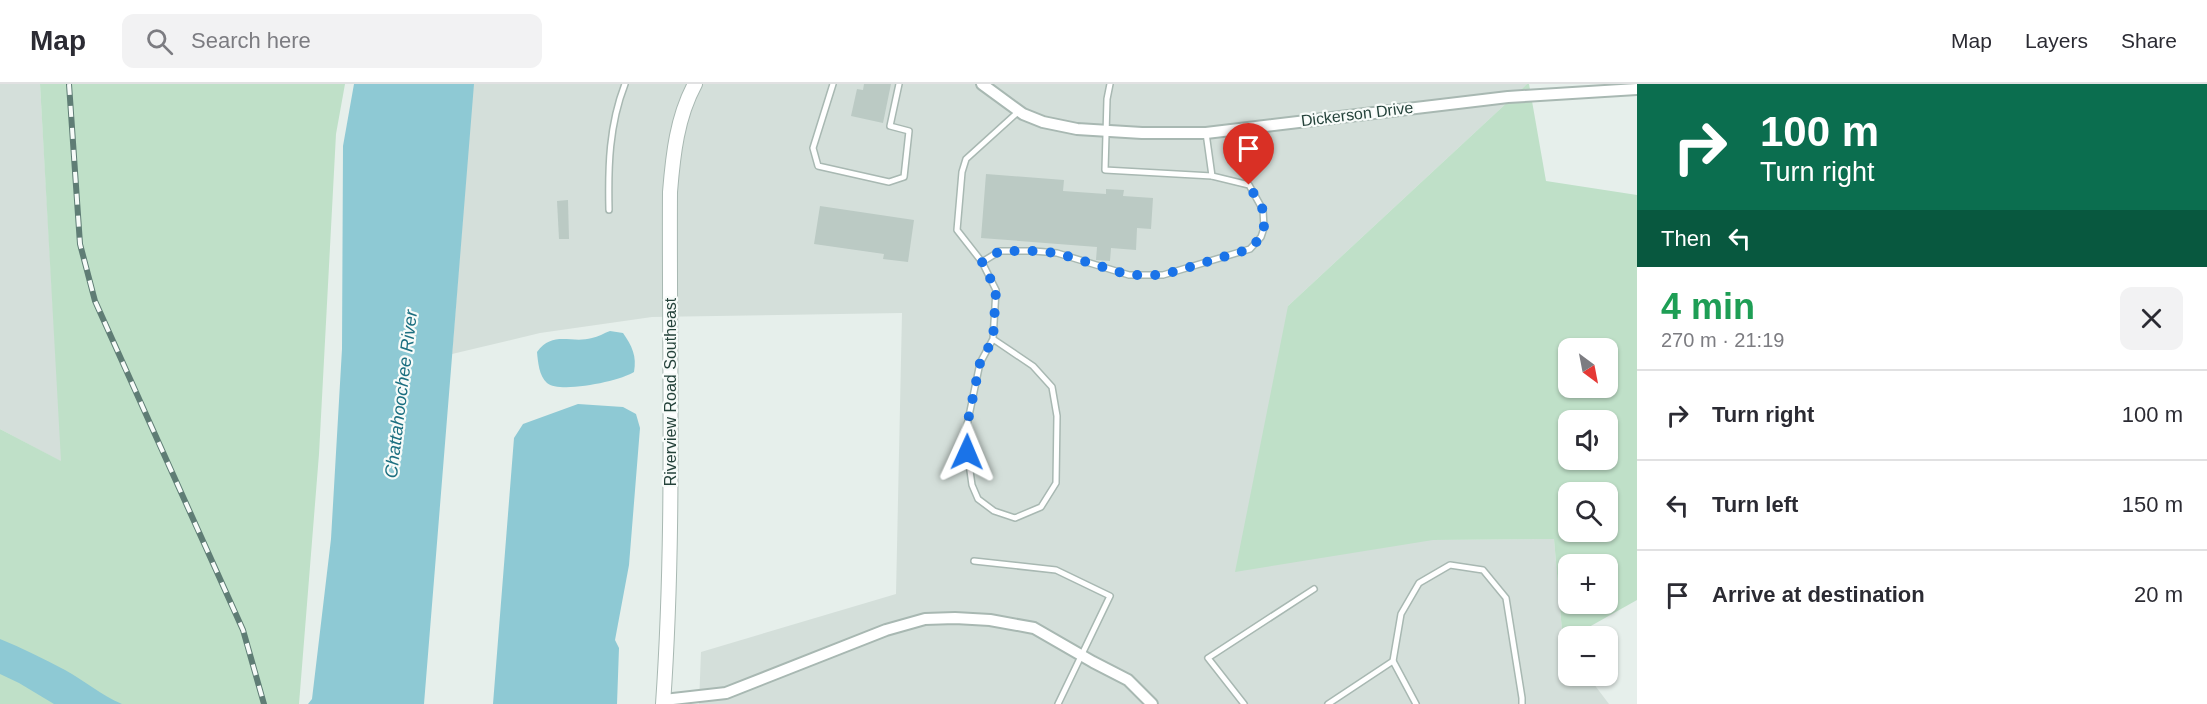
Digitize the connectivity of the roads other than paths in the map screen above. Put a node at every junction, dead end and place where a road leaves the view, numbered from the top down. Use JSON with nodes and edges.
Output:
{"nodes":[{"id":1,"x":625,"y":84,"type":"edge"},
{"id":2,"x":695,"y":84,"type":"edge"},
{"id":3,"x":833,"y":84,"type":"edge"},
{"id":4,"x":898,"y":84,"type":"edge"},
{"id":5,"x":982,"y":84,"type":"edge"},
{"id":6,"x":1110,"y":84,"type":"edge"},
{"id":7,"x":1637,"y":89,"type":"edge"},
{"id":8,"x":1019,"y":111,"type":"junction"},
{"id":9,"x":1106,"y":131,"type":"junction"},
{"id":10,"x":1206,"y":133,"type":"junction"},
{"id":11,"x":1212,"y":176,"type":"junction"},
{"id":12,"x":609,"y":210,"type":"dead end"},
{"id":13,"x":982,"y":262,"type":"junction"},
{"id":14,"x":993,"y":339,"type":"junction"},
{"id":15,"x":974,"y":561,"type":"dead end"},
{"id":16,"x":1314,"y":589,"type":"dead end"},
{"id":17,"x":1082,"y":656,"type":"junction"},
{"id":18,"x":1393,"y":661,"type":"junction"},
{"id":19,"x":664,"y":702,"type":"edge"},
{"id":20,"x":1058,"y":704,"type":"edge"},
{"id":21,"x":1152,"y":704,"type":"edge"},
{"id":22,"x":1244,"y":704,"type":"edge"},
{"id":23,"x":1328,"y":704,"type":"edge"},
{"id":24,"x":1416,"y":704,"type":"edge"},
{"id":25,"x":1522,"y":704,"type":"edge"}],
"edges":[{"from":1,"to":12,"type":"lane"},
{"from":2,"to":19,"type":"street","name":"Riverview Road Southeast"},
{"from":3,"to":4,"type":"lane"},
{"from":5,"to":8,"type":"street","name":"Dickerson Drive"},
{"from":6,"to":9,"type":"lane"},
{"from":7,"to":10,"type":"street","name":"Dickerson Drive"},
{"from":8,"to":9,"type":"street","name":"Dickerson Drive"},
{"from":8,"to":13,"type":"lane"},
{"from":9,"to":10,"type":"street","name":"Dickerson Drive"},
{"from":9,"to":11,"type":"lane"},
{"from":10,"to":11,"type":"lane"},
{"from":11,"to":13,"type":"lane"},
{"from":13,"to":14,"type":"lane"},
{"from":14,"to":14,"type":"lane"},
{"from":15,"to":17,"type":"lane"},
{"from":16,"to":22,"type":"lane"},
{"from":17,"to":19,"type":"street"},
{"from":17,"to":20,"type":"lane"},
{"from":17,"to":21,"type":"street"},
{"from":18,"to":23,"type":"lane"},
{"from":18,"to":24,"type":"lane"},
{"from":18,"to":25,"type":"lane"}]}
